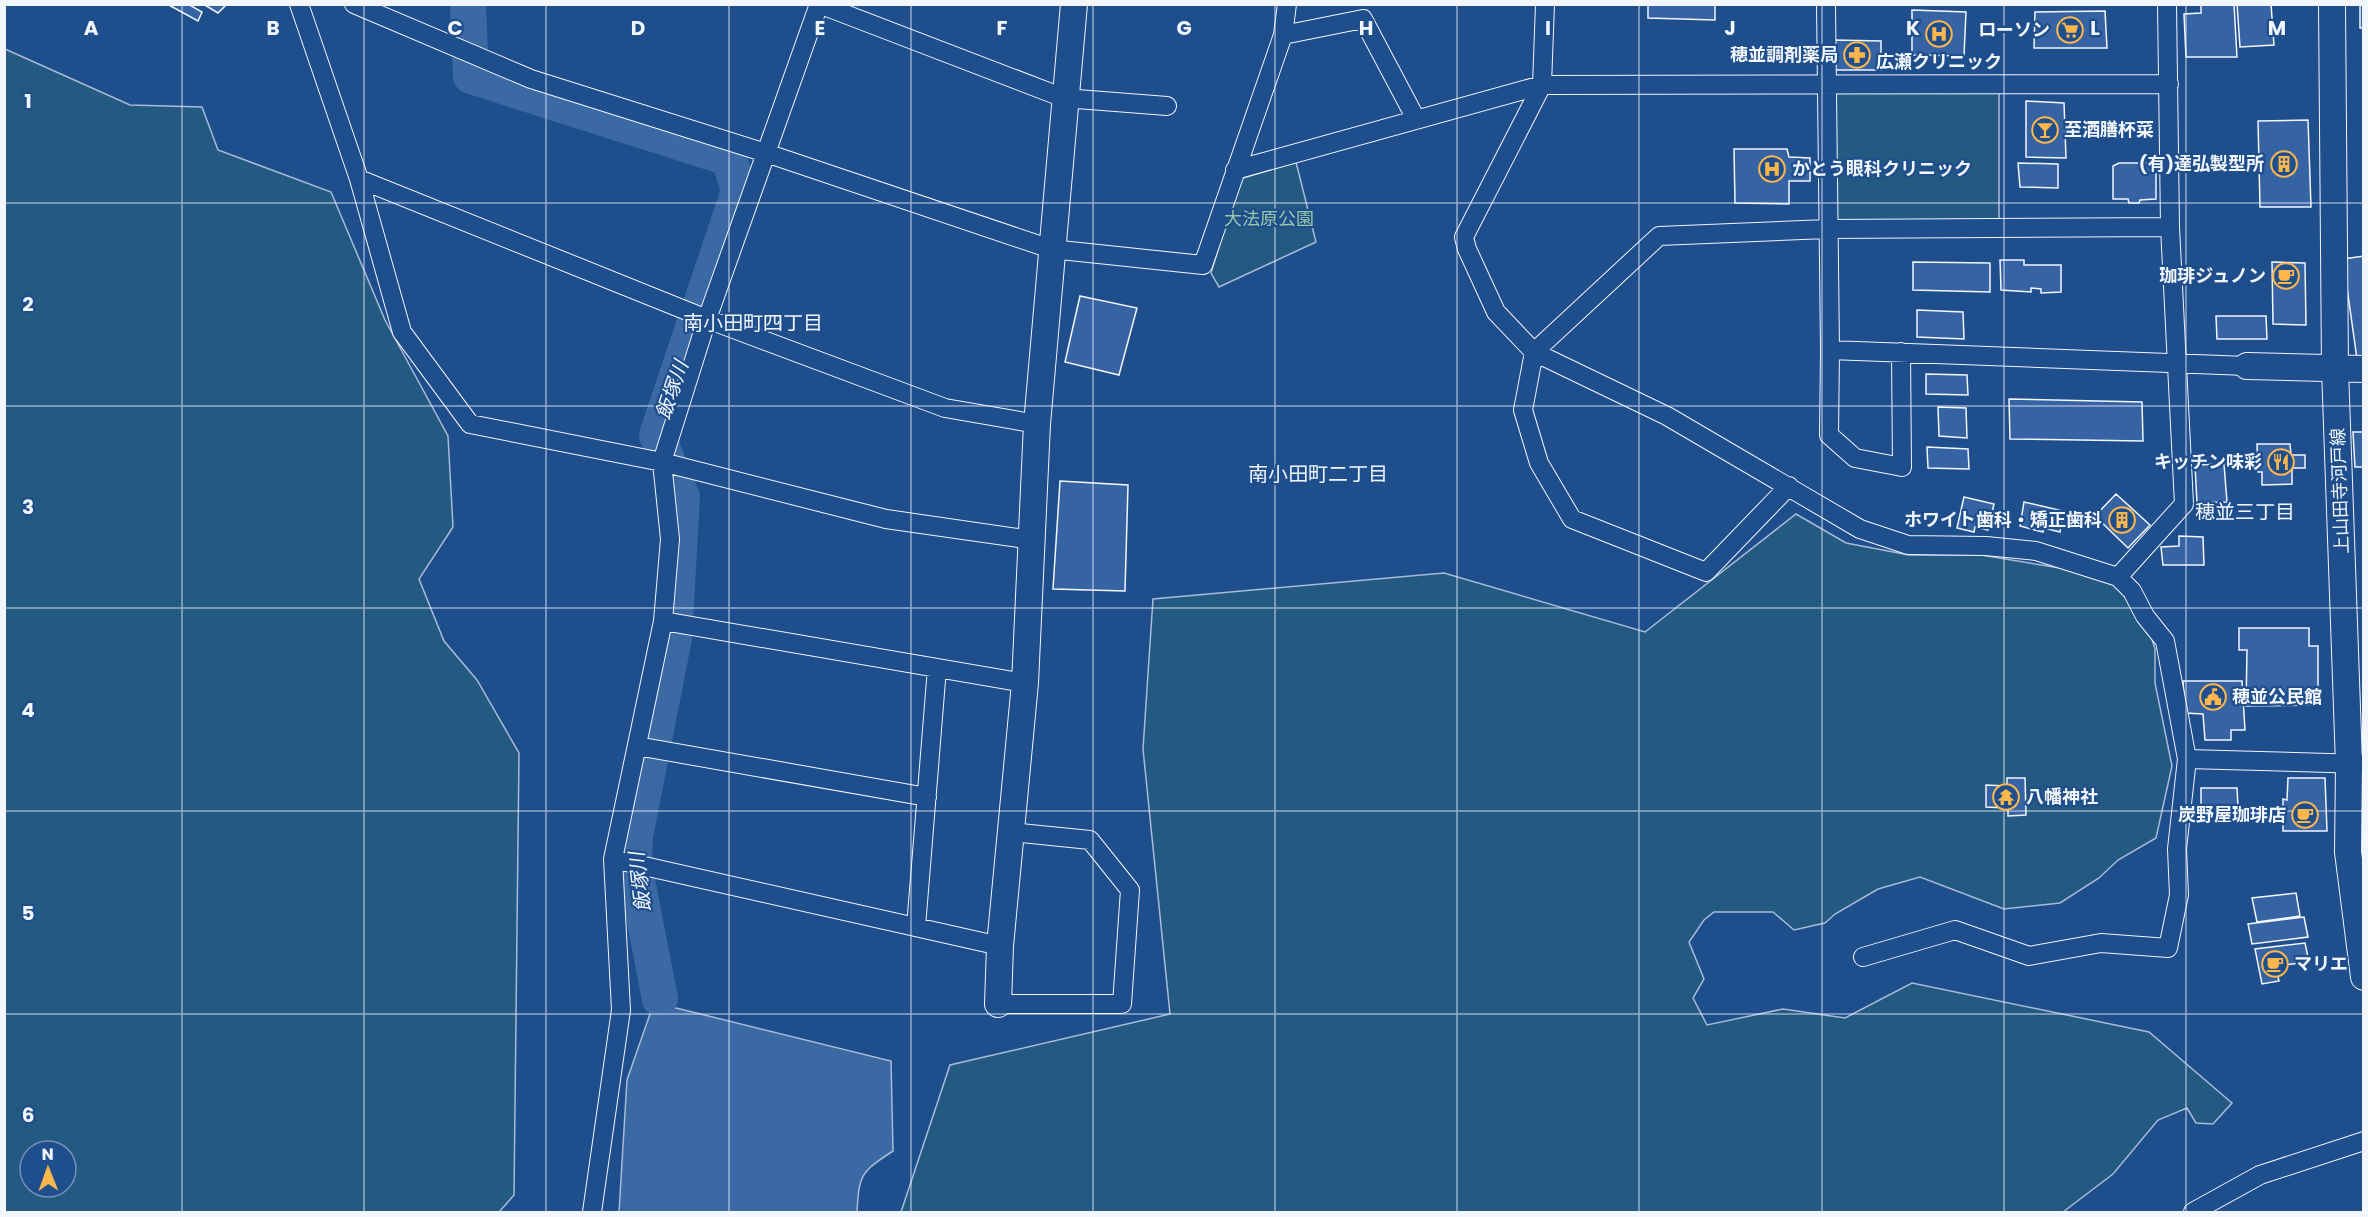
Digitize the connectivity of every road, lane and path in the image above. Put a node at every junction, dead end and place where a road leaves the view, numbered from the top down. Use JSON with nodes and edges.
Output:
{"nodes":[{"id":1,"x":299,"y":4,"type":"edge"},
{"id":2,"x":354,"y":4,"type":"edge"},
{"id":3,"x":1074,"y":4,"type":"edge"},
{"id":4,"x":1287,"y":4,"type":"edge"},
{"id":5,"x":1545,"y":4,"type":"edge"},
{"id":6,"x":1826,"y":4,"type":"edge"},
{"id":7,"x":2167,"y":4,"type":"edge"},
{"id":8,"x":2332,"y":4,"type":"edge"},
{"id":9,"x":819,"y":5,"type":"edge"},
{"id":10,"x":1282,"y":35,"type":"junction"},
{"id":11,"x":1826,"y":83,"type":"junction"},
{"id":12,"x":2169,"y":84,"type":"junction"},
{"id":13,"x":1542,"y":85,"type":"junction"},
{"id":14,"x":1064,"y":98,"type":"junction"},
{"id":15,"x":1167,"y":106,"type":"dead end"},
{"id":16,"x":1416,"y":119,"type":"junction"},
{"id":17,"x":766,"y":153,"type":"junction"},
{"id":18,"x":1235,"y":170,"type":"junction"},
{"id":19,"x":359,"y":179,"type":"junction"},
{"id":20,"x":2170,"y":227,"type":"junction"},
{"id":21,"x":1827,"y":229,"type":"junction"},
{"id":22,"x":1051,"y":249,"type":"junction"},
{"id":23,"x":706,"y":319,"type":"junction"},
{"id":24,"x":1830,"y":350,"type":"junction"},
{"id":25,"x":1534,"y":352,"type":"junction"},
{"id":26,"x":1901,"y":352,"type":"junction"},
{"id":27,"x":2176,"y":363,"type":"junction"},
{"id":28,"x":2247,"y":366,"type":"joint"},
{"id":29,"x":2335,"y":369,"type":"junction"},
{"id":30,"x":2364,"y":369,"type":"edge"},
{"id":31,"x":1037,"y":424,"type":"junction"},
{"id":32,"x":662,"y":462,"type":"junction"},
{"id":33,"x":1789,"y":486,"type":"junction"},
{"id":34,"x":1032,"y":540,"type":"junction"},
{"id":35,"x":2118,"y":577,"type":"junction"},
{"id":36,"x":663,"y":621,"type":"junction"},
{"id":37,"x":938,"y":668,"type":"junction"},
{"id":38,"x":1025,"y":684,"type":"junction"},
{"id":39,"x":637,"y":746,"type":"junction"},
{"id":40,"x":2187,"y":759,"type":"junction"},
{"id":41,"x":2356,"y":764,"type":"edge"},
{"id":42,"x":927,"y":797,"type":"junction"},
{"id":43,"x":1011,"y":832,"type":"junction"},
{"id":44,"x":613,"y":860,"type":"junction"},
{"id":45,"x":916,"y":927,"type":"junction"},
{"id":46,"x":1000,"y":946,"type":"junction"},
{"id":47,"x":1863,"y":957,"type":"dead end"},
{"id":48,"x":2364,"y":977,"type":"edge"},
{"id":49,"x":998,"y":1004,"type":"joint"},
{"id":50,"x":2364,"y":1141,"type":"edge"},
{"id":51,"x":592,"y":1212,"type":"edge"},
{"id":52,"x":2193,"y":1212,"type":"edge"}],
"edges":[{"from":1,"to":19,"type":"street"},
{"from":2,"to":17,"type":"street"},
{"from":3,"to":14,"type":"street"},
{"from":4,"to":10,"type":"street"},
{"from":5,"to":13,"type":"street"},
{"from":6,"to":11,"type":"street"},
{"from":7,"to":12,"type":"street"},
{"from":8,"to":29,"type":"street","name":"上山田寺河戸線"},
{"from":9,"to":14,"type":"street"},
{"from":9,"to":17,"type":"street"},
{"from":10,"to":16,"type":"street"},
{"from":10,"to":18,"type":"street"},
{"from":11,"to":12,"type":"street"},
{"from":11,"to":13,"type":"street"},
{"from":11,"to":21,"type":"street"},
{"from":12,"to":20,"type":"street"},
{"from":13,"to":16,"type":"street"},
{"from":13,"to":25,"type":"street"},
{"from":14,"to":15,"type":"street"},
{"from":14,"to":22,"type":"street"},
{"from":16,"to":18,"type":"street"},
{"from":17,"to":22,"type":"street"},
{"from":17,"to":23,"type":"street"},
{"from":18,"to":22,"type":"street"},
{"from":19,"to":23,"type":"street"},
{"from":19,"to":32,"type":"street"},
{"from":20,"to":21,"type":"street"},
{"from":20,"to":27,"type":"street"},
{"from":21,"to":24,"type":"street"},
{"from":21,"to":25,"type":"street"},
{"from":22,"to":31,"type":"street"},
{"from":23,"to":31,"type":"street"},
{"from":23,"to":32,"type":"street"},
{"from":24,"to":26,"type":"street"},
{"from":24,"to":26,"type":"street"},
{"from":25,"to":33,"type":"street"},
{"from":25,"to":33,"type":"street"},
{"from":26,"to":27,"type":"street"},
{"from":27,"to":28,"type":"street"},
{"from":27,"to":35,"type":"street"},
{"from":28,"to":29,"type":"street"},
{"from":29,"to":30,"type":"street"},
{"from":29,"to":41,"type":"street","name":"上山田寺河戸線"},
{"from":31,"to":34,"type":"street"},
{"from":32,"to":34,"type":"street"},
{"from":32,"to":36,"type":"street"},
{"from":33,"to":35,"type":"street"},
{"from":34,"to":38,"type":"street"},
{"from":35,"to":40,"type":"street"},
{"from":36,"to":37,"type":"street"},
{"from":36,"to":39,"type":"street"},
{"from":37,"to":38,"type":"street"},
{"from":37,"to":42,"type":"street"},
{"from":38,"to":43,"type":"street"},
{"from":39,"to":42,"type":"street"},
{"from":39,"to":44,"type":"street"},
{"from":40,"to":41,"type":"street"},
{"from":40,"to":47,"type":"street"},
{"from":41,"to":48,"type":"street","name":"上山田寺河戸線"},
{"from":42,"to":45,"type":"street"},
{"from":43,"to":46,"type":"street"},
{"from":43,"to":49,"type":"street"},
{"from":44,"to":45,"type":"street"},
{"from":44,"to":51,"type":"street"},
{"from":45,"to":46,"type":"street"},
{"from":46,"to":49,"type":"street"},
{"from":50,"to":52,"type":"street"}]}
